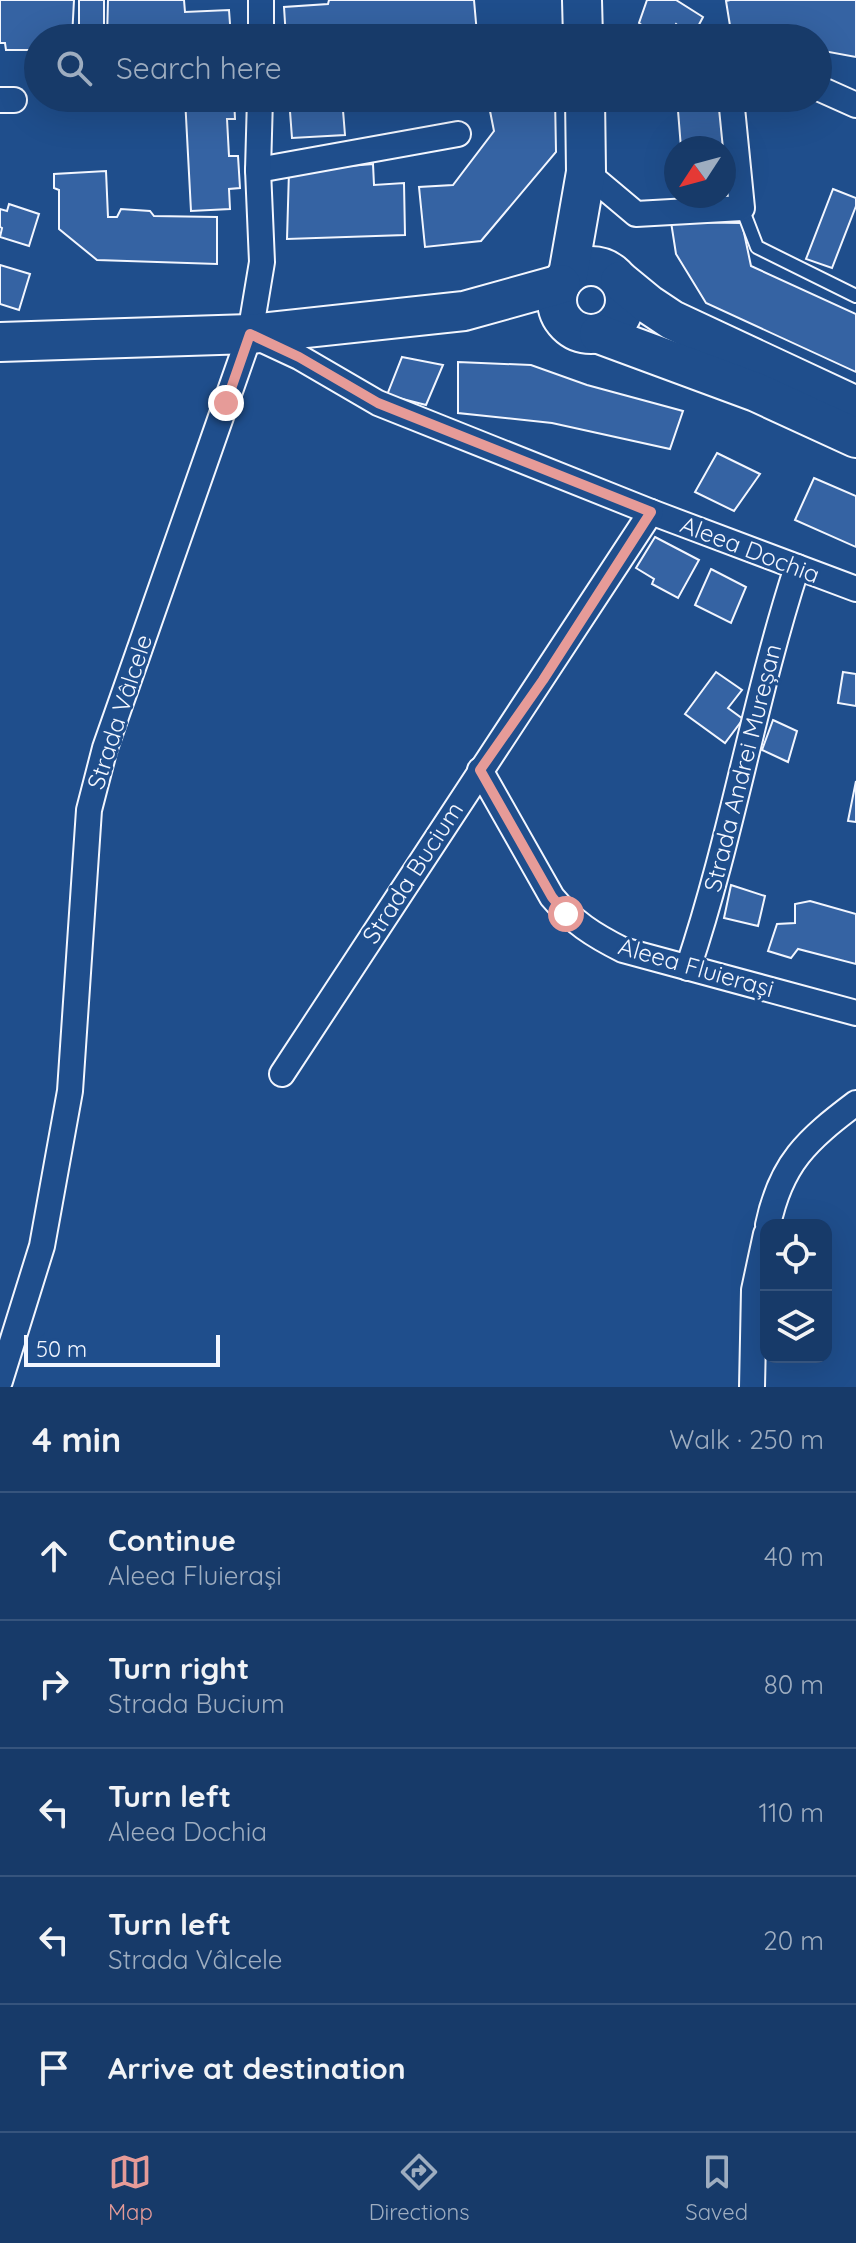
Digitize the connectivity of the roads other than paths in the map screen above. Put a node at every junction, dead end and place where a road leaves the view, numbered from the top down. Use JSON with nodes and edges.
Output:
{"nodes":[{"id":1,"x":261,"y":0,"type":"edge"},
{"id":2,"x":582,"y":0,"type":"edge"},
{"id":3,"x":261,"y":24,"type":"edge"},
{"id":4,"x":583,"y":24,"type":"edge"},
{"id":5,"x":832,"y":94,"type":"edge"},
{"id":6,"x":856,"y":105,"type":"edge"},
{"id":7,"x":260,"y":112,"type":"edge"},
{"id":8,"x":585,"y":112,"type":"edge"},
{"id":9,"x":732,"y":112,"type":"edge"},
{"id":10,"x":458,"y":134,"type":"dead end"},
{"id":11,"x":258,"y":170,"type":"junction"},
{"id":12,"x":586,"y":172,"type":"junction"},
{"id":13,"x":742,"y":208,"type":"junction"},
{"id":14,"x":615,"y":276,"type":"junction"},
{"id":15,"x":564,"y":280,"type":"junction"},
{"id":16,"x":856,"y":296,"type":"edge"},
{"id":17,"x":464,"y":311,"type":"junction"},
{"id":18,"x":583,"y":330,"type":"junction"},
{"id":19,"x":250,"y":334,"type":"junction"},
{"id":20,"x":0,"y":342,"type":"edge"},
{"id":21,"x":856,"y":406,"type":"edge"},
{"id":22,"x":856,"y":438,"type":"edge"},
{"id":23,"x":651,"y":512,"type":"junction"},
{"id":24,"x":797,"y":567,"type":"junction"},
{"id":25,"x":856,"y":589,"type":"edge"},
{"id":26,"x":480,"y":770,"type":"junction"},
{"id":27,"x":688,"y":968,"type":"junction"},
{"id":28,"x":856,"y":1013,"type":"edge"},
{"id":29,"x":282,"y":1074,"type":"dead end"},
{"id":30,"x":856,"y":1103,"type":"edge"},
{"id":31,"x":769,"y":1219,"type":"edge"},
{"id":32,"x":760,"y":1262,"type":"edge"},
{"id":33,"x":0,"y":1381,"type":"edge"},
{"id":34,"x":752,"y":1387,"type":"edge"}],
"edges":[{"from":1,"to":3,"type":"street"},
{"from":2,"to":4,"type":"main road"},
{"from":5,"to":6,"type":"street"},
{"from":7,"to":11,"type":"street","name":"Strada Vâlcele"},
{"from":8,"to":12,"type":"main road"},
{"from":9,"to":13,"type":"street"},
{"from":10,"to":11,"type":"street"},
{"from":11,"to":19,"type":"street","name":"Strada Vâlcele"},
{"from":12,"to":13,"type":"street"},
{"from":12,"to":14,"type":"main road"},
{"from":12,"to":15,"type":"main road"},
{"from":13,"to":16,"type":"lane"},
{"from":14,"to":15,"type":"main road"},
{"from":14,"to":18,"type":"main road"},
{"from":14,"to":21,"type":"main road"},
{"from":15,"to":17,"type":"main road"},
{"from":15,"to":18,"type":"main road"},
{"from":17,"to":18,"type":"main road"},
{"from":17,"to":19,"type":"main road"},
{"from":18,"to":22,"type":"main road"},
{"from":19,"to":20,"type":"main road"},
{"from":19,"to":23,"type":"street","name":"Aleea Dochia"},
{"from":19,"to":33,"type":"street","name":"Strada Vâlcele"},
{"from":23,"to":24,"type":"street","name":"Aleea Dochia"},
{"from":23,"to":26,"type":"street","name":"Strada Bucium"},
{"from":24,"to":25,"type":"street","name":"Aleea Dochia"},
{"from":24,"to":27,"type":"street","name":"Strada Andrei Mureșan"},
{"from":26,"to":27,"type":"street","name":"Aleea Fluierași"},
{"from":26,"to":29,"type":"street","name":"Strada Bucium"},
{"from":27,"to":28,"type":"street","name":"Aleea Fluierași"},
{"from":30,"to":31,"type":"street"},
{"from":32,"to":34,"type":"street"}]}
